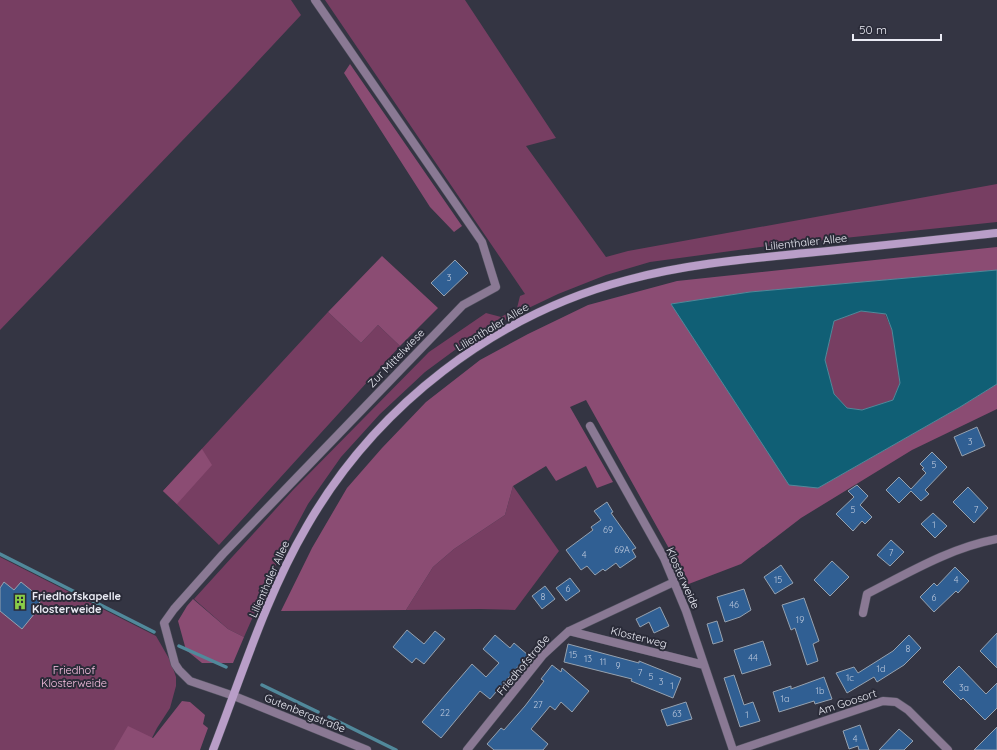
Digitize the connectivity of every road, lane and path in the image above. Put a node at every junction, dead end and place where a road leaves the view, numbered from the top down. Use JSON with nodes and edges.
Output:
{"nodes":[{"id":1,"x":315,"y":0,"type":"edge"},
{"id":2,"x":997,"y":233,"type":"edge"},
{"id":3,"x":590,"y":426,"type":"dead end"},
{"id":4,"x":997,"y":539,"type":"edge"},
{"id":5,"x":674,"y":582,"type":"junction"},
{"id":6,"x":863,"y":613,"type":"dead end"},
{"id":7,"x":569,"y":631,"type":"junction"},
{"id":8,"x":704,"y":665,"type":"junction"},
{"id":9,"x":234,"y":696,"type":"junction"},
{"id":10,"x":213,"y":750,"type":"edge"},
{"id":11,"x":367,"y":750,"type":"edge"},
{"id":12,"x":467,"y":750,"type":"edge"},
{"id":13,"x":733,"y":750,"type":"edge"},
{"id":14,"x":738,"y":750,"type":"edge"},
{"id":15,"x":948,"y":750,"type":"edge"}],
"edges":[{"from":1,"to":9,"type":"street","name":"Zur Mittelwiese"},
{"from":2,"to":9,"type":"main road","name":"Lilienthaler Allee"},
{"from":3,"to":5,"type":"street","name":"Klosterweide"},
{"from":4,"to":6,"type":"street"},
{"from":5,"to":7,"type":"street","name":"Friedhofstraße"},
{"from":5,"to":8,"type":"street","name":"Klosterweide"},
{"from":7,"to":8,"type":"street","name":"Klosterweg"},
{"from":7,"to":12,"type":"street","name":"Friedhofstraße"},
{"from":8,"to":13,"type":"street","name":"Klosterweide"},
{"from":9,"to":10,"type":"main road","name":"Lilienthaler Allee"},
{"from":9,"to":11,"type":"street","name":"Gutenbergstraße"},
{"from":14,"to":15,"type":"street","name":"Am Goosort"}]}
